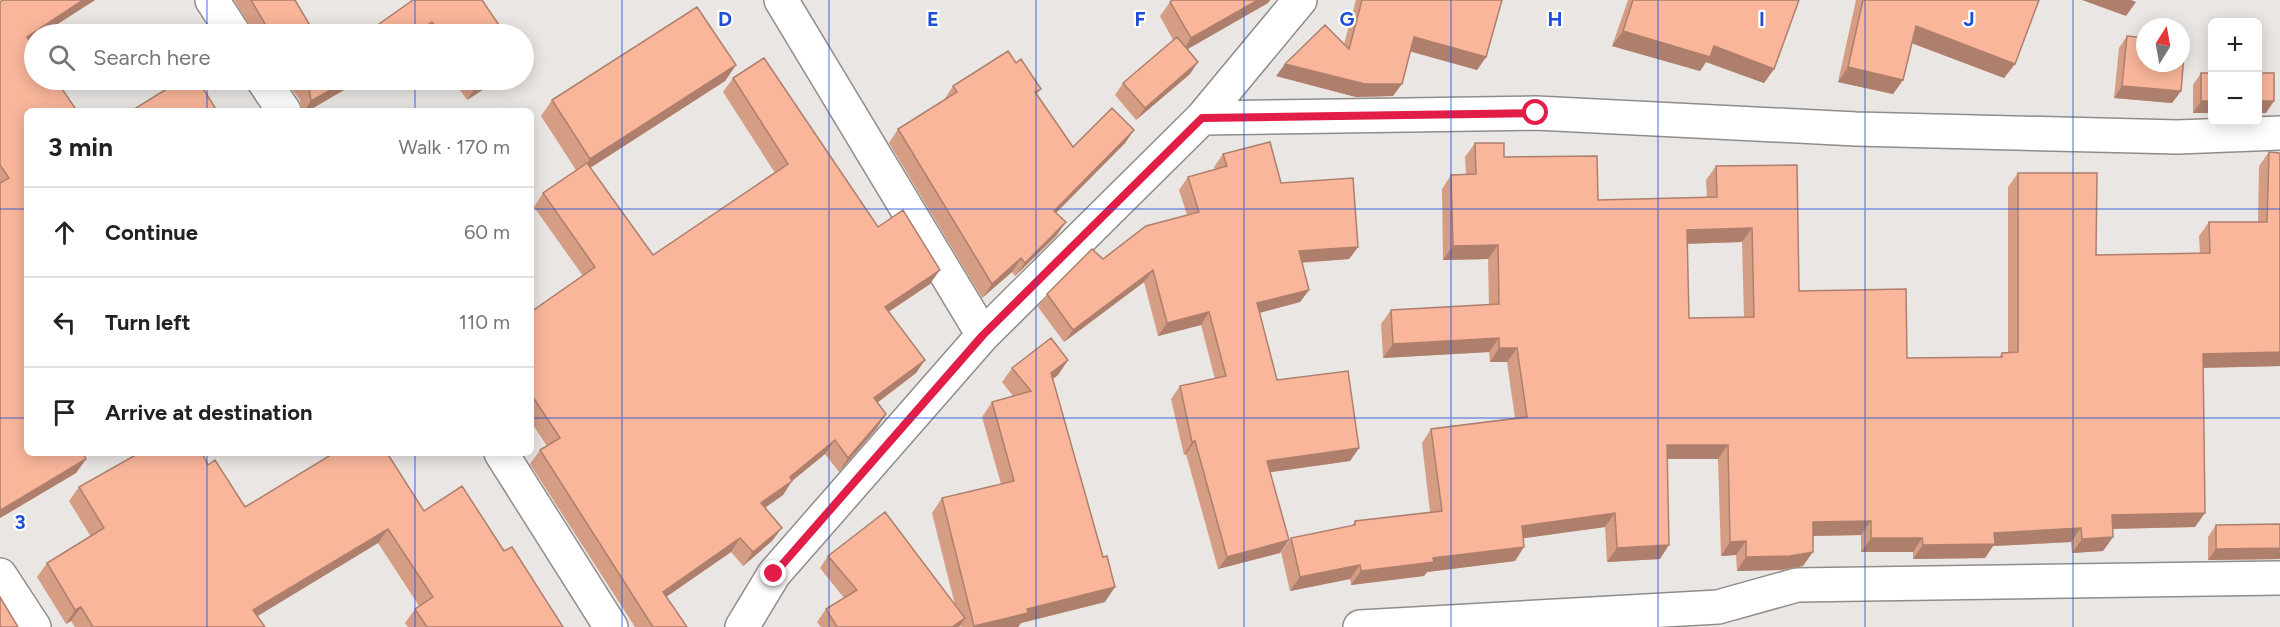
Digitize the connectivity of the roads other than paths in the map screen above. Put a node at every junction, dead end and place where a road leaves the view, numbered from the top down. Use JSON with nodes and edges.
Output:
{"nodes":[{"id":1,"x":212,"y":0,"type":"edge"},
{"id":2,"x":781,"y":0,"type":"edge"},
{"id":3,"x":1300,"y":0,"type":"edge"},
{"id":4,"x":228,"y":24,"type":"edge"},
{"id":5,"x":270,"y":90,"type":"edge"},
{"id":6,"x":282,"y":108,"type":"edge"},
{"id":7,"x":1202,"y":118,"type":"junction"},
{"id":8,"x":2280,"y":133,"type":"edge"},
{"id":9,"x":983,"y":335,"type":"junction"},
{"id":10,"x":503,"y":456,"type":"edge"},
{"id":11,"x":0,"y":575,"type":"edge"},
{"id":12,"x":2280,"y":578,"type":"edge"},
{"id":13,"x":1718,"y":617,"type":"edge"},
{"id":14,"x":34,"y":627,"type":"edge"},
{"id":15,"x":611,"y":627,"type":"edge"},
{"id":16,"x":742,"y":627,"type":"edge"},
{"id":17,"x":1360,"y":627,"type":"edge"}],
"edges":[{"from":1,"to":4,"type":"street"},
{"from":2,"to":9,"type":"street"},
{"from":3,"to":7,"type":"street"},
{"from":5,"to":6,"type":"street"},
{"from":7,"to":8,"type":"street"},
{"from":7,"to":9,"type":"street"},
{"from":9,"to":16,"type":"street"},
{"from":10,"to":15,"type":"street"},
{"from":11,"to":14,"type":"street"},
{"from":12,"to":13,"type":"street"},
{"from":13,"to":17,"type":"street"}]}
